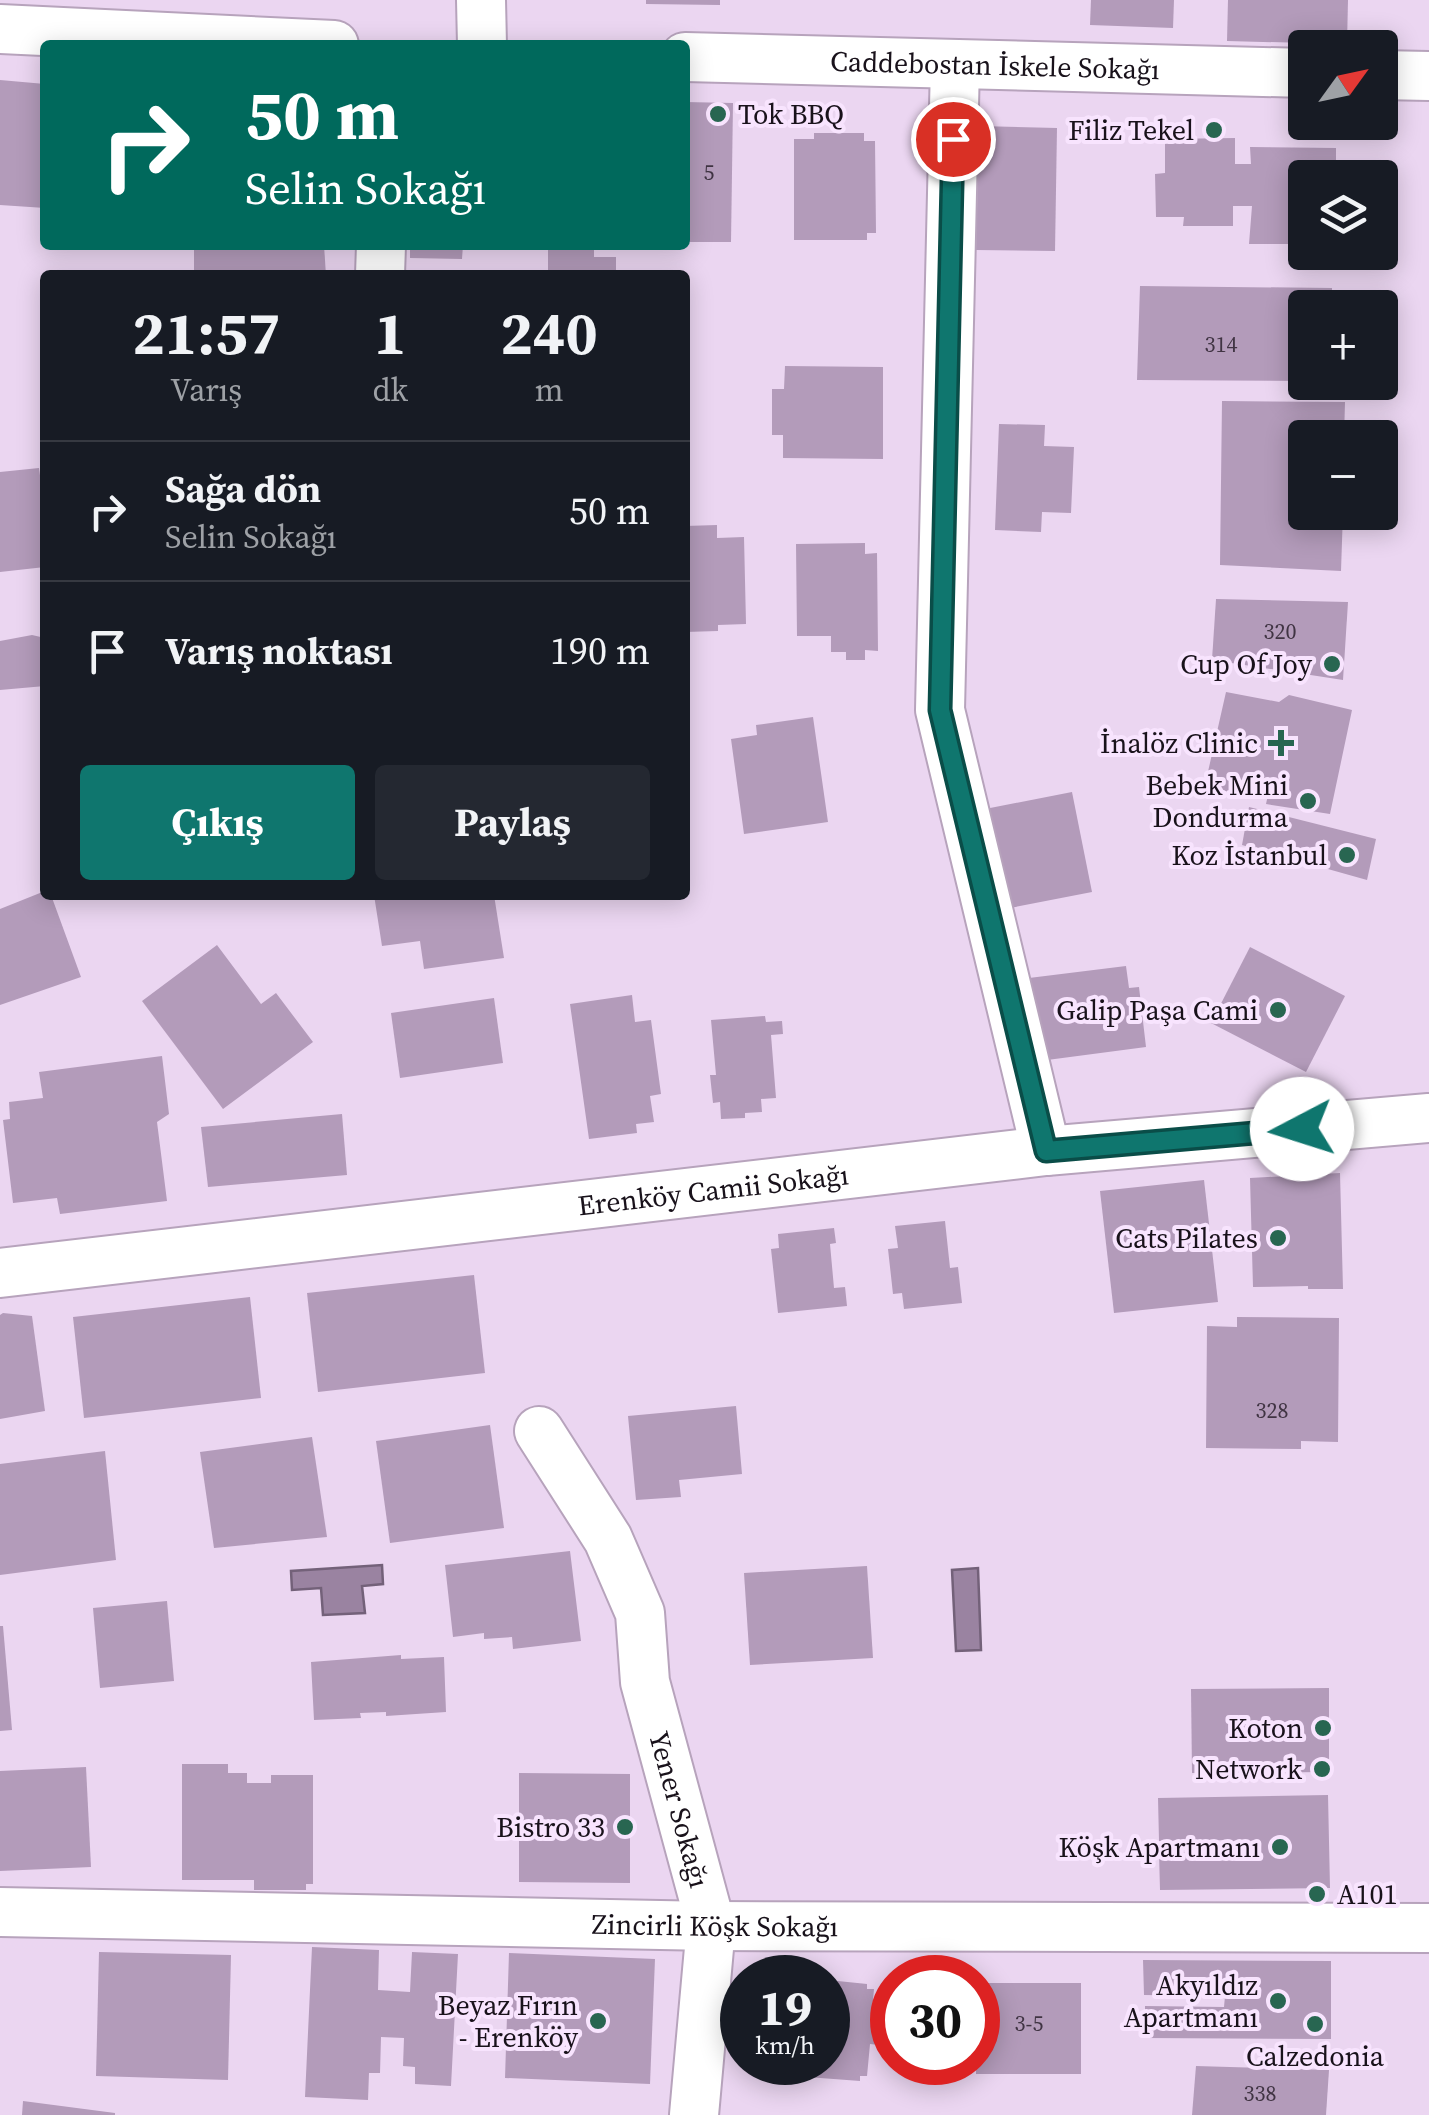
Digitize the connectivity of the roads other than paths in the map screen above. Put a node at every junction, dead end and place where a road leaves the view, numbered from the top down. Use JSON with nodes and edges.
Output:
{"nodes":[{"id":1,"x":481,"y":0,"type":"edge"},
{"id":2,"x":0,"y":29,"type":"edge"},
{"id":3,"x":230,"y":40,"type":"edge"},
{"id":4,"x":482,"y":40,"type":"edge"},
{"id":5,"x":690,"y":57,"type":"edge"},
{"id":6,"x":955,"y":64,"type":"junction"},
{"id":7,"x":1288,"y":73,"type":"edge"},
{"id":8,"x":1398,"y":75,"type":"edge"},
{"id":9,"x":1429,"y":76,"type":"edge"},
{"id":10,"x":1429,"y":1118,"type":"edge"},
{"id":11,"x":1046,"y":1151,"type":"junction"},
{"id":12,"x":0,"y":1274,"type":"edge"},
{"id":13,"x":539,"y":1431,"type":"dead end"},
{"id":14,"x":0,"y":1912,"type":"edge"},
{"id":15,"x":712,"y":1926,"type":"junction"},
{"id":16,"x":1429,"y":1928,"type":"edge"},
{"id":17,"x":694,"y":2115,"type":"edge"}],
"edges":[{"from":1,"to":4,"type":"street"},
{"from":2,"to":3,"type":"street"},
{"from":5,"to":6,"type":"street","name":"Caddebostan İskele Sokağı"},
{"from":6,"to":7,"type":"street","name":"Caddebostan İskele Sokağı"},
{"from":6,"to":11,"type":"street"},
{"from":8,"to":9,"type":"street"},
{"from":10,"to":11,"type":"street","name":"Erenköy Camii Sokağı"},
{"from":11,"to":12,"type":"street","name":"Erenköy Camii Sokağı"},
{"from":13,"to":15,"type":"street","name":"Yener Sokağı"},
{"from":14,"to":15,"type":"street","name":"Zincirli Köşk Sokağı"},
{"from":15,"to":16,"type":"street","name":"Zincirli Köşk Sokağı"},
{"from":15,"to":17,"type":"street","name":"Yener Sokağı"}]}
